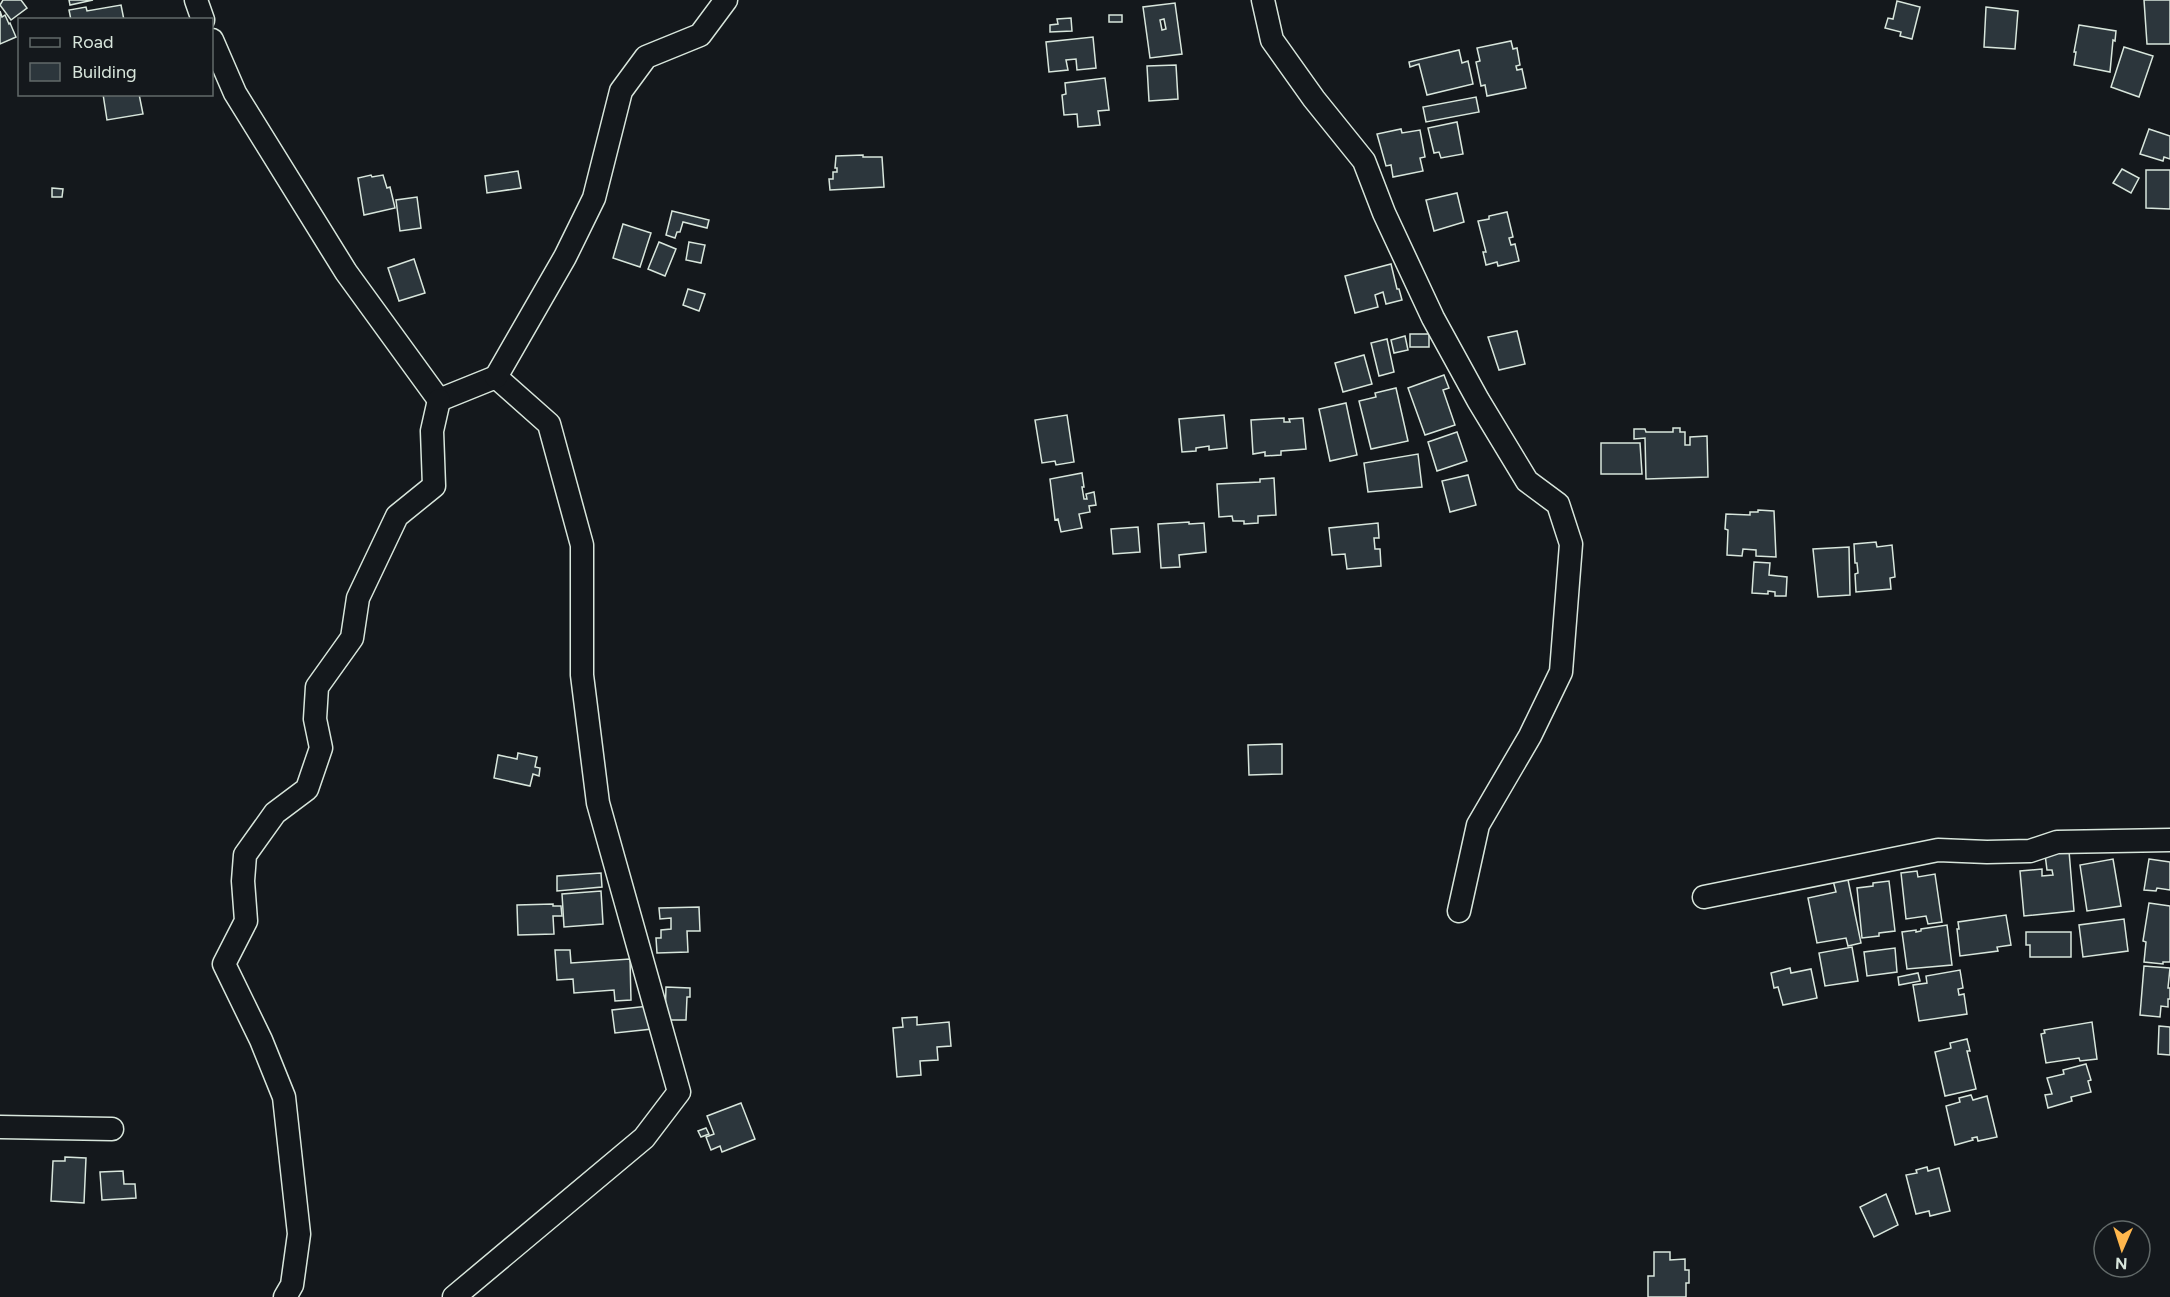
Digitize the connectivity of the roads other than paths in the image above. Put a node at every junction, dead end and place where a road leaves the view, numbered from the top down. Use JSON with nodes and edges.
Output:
{"nodes":[{"id":1,"x":196,"y":0,"type":"edge"},
{"id":2,"x":726,"y":0,"type":"edge"},
{"id":3,"x":1263,"y":0,"type":"edge"},
{"id":4,"x":202,"y":18,"type":"edge"},
{"id":5,"x":213,"y":42,"type":"edge"},
{"id":6,"x":495,"y":377,"type":"junction"},
{"id":7,"x":439,"y":400,"type":"junction"},
{"id":8,"x":2170,"y":840,"type":"edge"},
{"id":9,"x":1704,"y":897,"type":"dead end"},
{"id":10,"x":1459,"y":911,"type":"dead end"},
{"id":11,"x":0,"y":1127,"type":"edge"},
{"id":12,"x":112,"y":1129,"type":"dead end"},
{"id":13,"x":290,"y":1293,"type":"edge"},
{"id":14,"x":454,"y":1297,"type":"edge"}],
"edges":[{"from":1,"to":4,"type":"street"},
{"from":2,"to":6,"type":"street"},
{"from":3,"to":10,"type":"street"},
{"from":5,"to":7,"type":"street"},
{"from":6,"to":7,"type":"street"},
{"from":6,"to":14,"type":"street"},
{"from":7,"to":13,"type":"street"},
{"from":8,"to":9,"type":"street"},
{"from":11,"to":12,"type":"street"}]}
